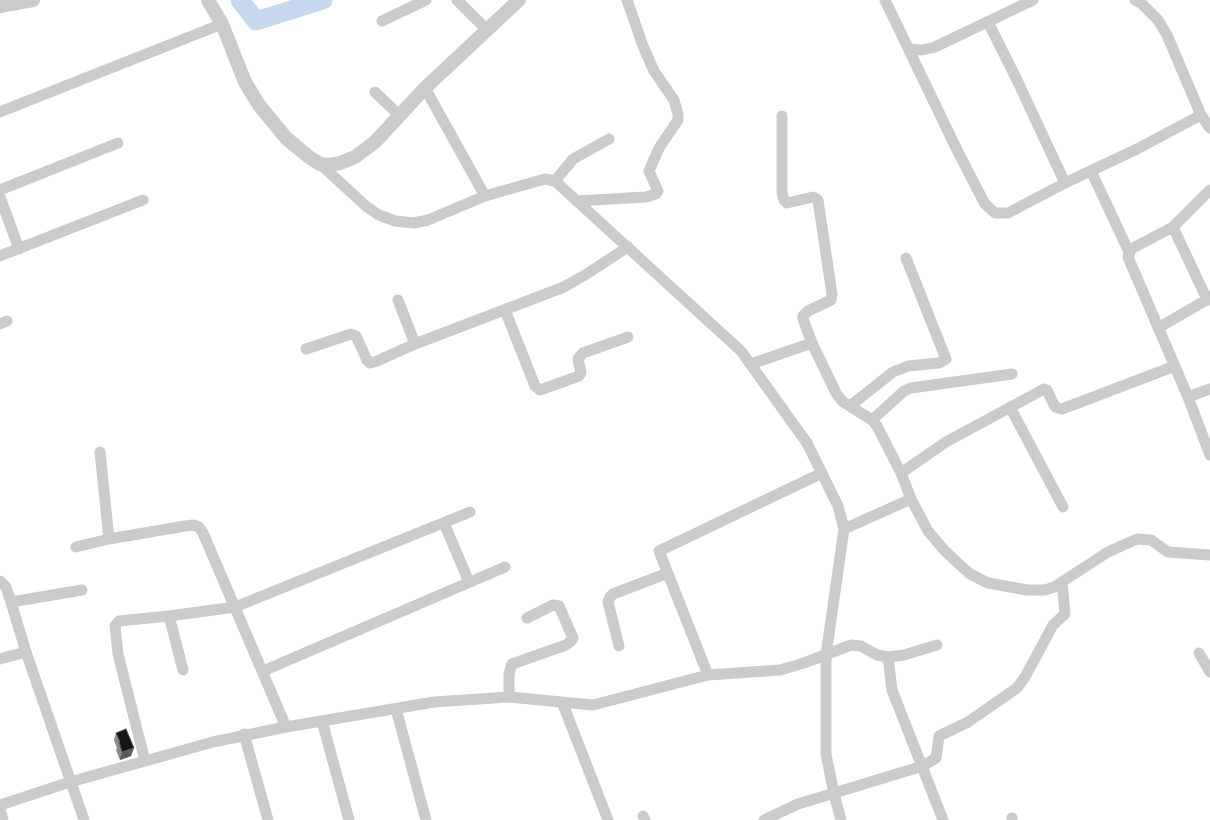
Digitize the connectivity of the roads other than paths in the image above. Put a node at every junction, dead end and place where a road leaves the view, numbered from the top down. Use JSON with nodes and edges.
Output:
{"nodes":[{"id":1,"x":33,"y":0,"type":"edge"},
{"id":2,"x":208,"y":0,"type":"edge"},
{"id":3,"x":426,"y":0,"type":"edge"},
{"id":4,"x":457,"y":0,"type":"edge"},
{"id":5,"x":519,"y":0,"type":"edge"},
{"id":6,"x":627,"y":0,"type":"edge"},
{"id":7,"x":885,"y":0,"type":"edge"},
{"id":8,"x":1033,"y":0,"type":"edge"},
{"id":9,"x":1135,"y":0,"type":"edge"},
{"id":10,"x":0,"y":6,"type":"edge"},
{"id":11,"x":382,"y":21,"type":"dead end"},
{"id":12,"x":988,"y":22,"type":"junction"},
{"id":13,"x":222,"y":24,"type":"junction"},
{"id":14,"x":486,"y":29,"type":"junction"},
{"id":15,"x":909,"y":49,"type":"junction"},
{"id":16,"x":425,"y":88,"type":"junction"},
{"id":17,"x":375,"y":92,"type":"dead end"},
{"id":18,"x":0,"y":112,"type":"edge"},
{"id":19,"x":399,"y":114,"type":"junction"},
{"id":20,"x":1201,"y":115,"type":"junction"},
{"id":21,"x":782,"y":116,"type":"dead end"},
{"id":22,"x":1210,"y":128,"type":"edge"},
{"id":23,"x":609,"y":139,"type":"dead end"},
{"id":24,"x":118,"y":143,"type":"dead end"},
{"id":25,"x":320,"y":164,"type":"junction"},
{"id":26,"x":1090,"y":171,"type":"junction"},
{"id":27,"x":555,"y":181,"type":"junction"},
{"id":28,"x":1065,"y":183,"type":"junction"},
{"id":29,"x":0,"y":190,"type":"edge"},
{"id":30,"x":1210,"y":190,"type":"edge"},
{"id":31,"x":485,"y":196,"type":"junction"},
{"id":32,"x":0,"y":198,"type":"edge"},
{"id":33,"x":143,"y":200,"type":"dead end"},
{"id":34,"x":576,"y":201,"type":"junction"},
{"id":35,"x":1173,"y":227,"type":"junction"},
{"id":36,"x":628,"y":247,"type":"junction"},
{"id":37,"x":19,"y":249,"type":"junction"},
{"id":38,"x":1129,"y":252,"type":"junction"},
{"id":39,"x":0,"y":256,"type":"edge"},
{"id":40,"x":906,"y":258,"type":"dead end"},
{"id":41,"x":1209,"y":299,"type":"edge"},
{"id":42,"x":398,"y":300,"type":"dead end"},
{"id":43,"x":505,"y":310,"type":"junction"},
{"id":44,"x":1158,"y":328,"type":"junction"},
{"id":45,"x":628,"y":336,"type":"dead end"},
{"id":46,"x":812,"y":343,"type":"junction"},
{"id":47,"x":415,"y":344,"type":"junction"},
{"id":48,"x":306,"y":349,"type":"dead end"},
{"id":49,"x":751,"y":364,"type":"junction"},
{"id":50,"x":1175,"y":366,"type":"junction"},
{"id":51,"x":1012,"y":374,"type":"dead end"},
{"id":52,"x":1210,"y":389,"type":"edge"},
{"id":53,"x":1188,"y":397,"type":"junction"},
{"id":54,"x":850,"y":406,"type":"junction"},
{"id":55,"x":1010,"y":407,"type":"junction"},
{"id":56,"x":872,"y":420,"type":"junction"},
{"id":57,"x":100,"y":452,"type":"dead end"},
{"id":58,"x":1210,"y":455,"type":"edge"},
{"id":59,"x":822,"y":473,"type":"junction"},
{"id":60,"x":901,"y":473,"type":"junction"},
{"id":61,"x":911,"y":499,"type":"junction"},
{"id":62,"x":1063,"y":507,"type":"dead end"},
{"id":63,"x":470,"y":512,"type":"dead end"},
{"id":64,"x":444,"y":523,"type":"junction"},
{"id":65,"x":844,"y":529,"type":"junction"},
{"id":66,"x":109,"y":539,"type":"junction"},
{"id":67,"x":76,"y":548,"type":"dead end"},
{"id":68,"x":1210,"y":555,"type":"edge"},
{"id":69,"x":505,"y":568,"type":"dead end"},
{"id":70,"x":668,"y":573,"type":"junction"},
{"id":71,"x":0,"y":581,"type":"edge"},
{"id":72,"x":469,"y":582,"type":"junction"},
{"id":73,"x":1062,"y":582,"type":"junction"},
{"id":74,"x":82,"y":590,"type":"dead end"},
{"id":75,"x":11,"y":602,"type":"junction"},
{"id":76,"x":235,"y":607,"type":"junction"},
{"id":77,"x":169,"y":616,"type":"junction"},
{"id":78,"x":527,"y":618,"type":"dead end"},
{"id":79,"x":937,"y":645,"type":"dead end"},
{"id":80,"x":619,"y":646,"type":"dead end"},
{"id":81,"x":26,"y":652,"type":"junction"},
{"id":82,"x":1199,"y":653,"type":"dead end"},
{"id":83,"x":826,"y":655,"type":"junction"},
{"id":84,"x":888,"y":657,"type":"junction"},
{"id":85,"x":0,"y":659,"type":"edge"},
{"id":86,"x":183,"y":670,"type":"dead end"},
{"id":87,"x":263,"y":670,"type":"junction"},
{"id":88,"x":1210,"y":672,"type":"edge"},
{"id":89,"x":708,"y":675,"type":"junction"},
{"id":90,"x":509,"y":697,"type":"junction"},
{"id":91,"x":562,"y":702,"type":"junction"},
{"id":92,"x":396,"y":709,"type":"junction"},
{"id":93,"x":322,"y":721,"type":"junction"},
{"id":94,"x":286,"y":726,"type":"junction"},
{"id":95,"x":244,"y":734,"type":"junction"},
{"id":96,"x":145,"y":761,"type":"junction"},
{"id":97,"x":923,"y":766,"type":"junction"},
{"id":98,"x":70,"y":782,"type":"junction"},
{"id":99,"x":834,"y":794,"type":"junction"},
{"id":100,"x":0,"y":805,"type":"edge"},
{"id":101,"x":0,"y":809,"type":"edge"},
{"id":102,"x":940,"y":819,"type":"edge"},
{"id":103,"x":3,"y":820,"type":"edge"},
{"id":104,"x":84,"y":820,"type":"edge"},
{"id":105,"x":268,"y":820,"type":"edge"},
{"id":106,"x":349,"y":820,"type":"edge"},
{"id":107,"x":426,"y":820,"type":"edge"},
{"id":108,"x":608,"y":820,"type":"edge"},
{"id":109,"x":764,"y":820,"type":"edge"},
{"id":110,"x":841,"y":820,"type":"edge"}],
"edges":[{"from":1,"to":10,"type":"street"},
{"from":2,"to":13,"type":"street"},
{"from":3,"to":11,"type":"street"},
{"from":4,"to":14,"type":"street"},
{"from":5,"to":14,"type":"street"},
{"from":6,"to":34,"type":"street"},
{"from":7,"to":15,"type":"street"},
{"from":8,"to":12,"type":"street"},
{"from":9,"to":20,"type":"street"},
{"from":12,"to":15,"type":"street"},
{"from":12,"to":28,"type":"street"},
{"from":13,"to":18,"type":"street"},
{"from":13,"to":25,"type":"street"},
{"from":14,"to":16,"type":"street"},
{"from":15,"to":28,"type":"street"},
{"from":16,"to":19,"type":"street"},
{"from":16,"to":31,"type":"street"},
{"from":17,"to":19,"type":"street"},
{"from":19,"to":25,"type":"street"},
{"from":20,"to":22,"type":"street"},
{"from":20,"to":26,"type":"street"},
{"from":21,"to":46,"type":"street"},
{"from":23,"to":27,"type":"street"},
{"from":24,"to":29,"type":"street"},
{"from":25,"to":31,"type":"street"},
{"from":26,"to":28,"type":"street"},
{"from":26,"to":38,"type":"street"},
{"from":27,"to":31,"type":"street"},
{"from":27,"to":34,"type":"street"},
{"from":30,"to":35,"type":"street"},
{"from":32,"to":37,"type":"street"},
{"from":33,"to":37,"type":"street"},
{"from":34,"to":36,"type":"street"},
{"from":35,"to":38,"type":"street"},
{"from":35,"to":41,"type":"street"},
{"from":36,"to":43,"type":"street"},
{"from":36,"to":49,"type":"street"},
{"from":37,"to":39,"type":"street"},
{"from":38,"to":44,"type":"street"},
{"from":40,"to":54,"type":"street"},
{"from":41,"to":44,"type":"street"},
{"from":42,"to":47,"type":"street"},
{"from":43,"to":45,"type":"street"},
{"from":43,"to":47,"type":"street"},
{"from":44,"to":50,"type":"street"},
{"from":46,"to":49,"type":"street"},
{"from":46,"to":54,"type":"street"},
{"from":47,"to":48,"type":"street"},
{"from":49,"to":59,"type":"street"},
{"from":50,"to":53,"type":"street"},
{"from":50,"to":55,"type":"street"},
{"from":51,"to":56,"type":"street"},
{"from":52,"to":53,"type":"street"},
{"from":53,"to":58,"type":"street"},
{"from":54,"to":56,"type":"street"},
{"from":55,"to":60,"type":"street"},
{"from":55,"to":62,"type":"street"},
{"from":56,"to":60,"type":"street"},
{"from":57,"to":66,"type":"street"},
{"from":59,"to":65,"type":"street"},
{"from":59,"to":70,"type":"street"},
{"from":60,"to":61,"type":"street"},
{"from":61,"to":65,"type":"street"},
{"from":61,"to":73,"type":"street"},
{"from":63,"to":64,"type":"street"},
{"from":64,"to":72,"type":"street"},
{"from":64,"to":76,"type":"street"},
{"from":65,"to":83,"type":"street"},
{"from":66,"to":67,"type":"street"},
{"from":66,"to":76,"type":"street"},
{"from":68,"to":73,"type":"street"},
{"from":69,"to":72,"type":"street"},
{"from":70,"to":80,"type":"street"},
{"from":70,"to":89,"type":"street"},
{"from":71,"to":75,"type":"street"},
{"from":72,"to":87,"type":"street"},
{"from":73,"to":97,"type":"street"},
{"from":74,"to":75,"type":"street"},
{"from":75,"to":81,"type":"street"},
{"from":76,"to":77,"type":"street"},
{"from":76,"to":87,"type":"street"},
{"from":77,"to":86,"type":"street"},
{"from":77,"to":96,"type":"street"},
{"from":78,"to":90,"type":"street"},
{"from":79,"to":84,"type":"street"},
{"from":81,"to":85,"type":"street"},
{"from":81,"to":98,"type":"street"},
{"from":82,"to":88,"type":"street"},
{"from":83,"to":84,"type":"street"},
{"from":83,"to":89,"type":"street"},
{"from":83,"to":99,"type":"street"},
{"from":84,"to":97,"type":"street"},
{"from":87,"to":94,"type":"street"},
{"from":89,"to":91,"type":"street"},
{"from":90,"to":91,"type":"street"},
{"from":90,"to":92,"type":"street"},
{"from":91,"to":108,"type":"street"},
{"from":92,"to":93,"type":"street"},
{"from":92,"to":107,"type":"street"},
{"from":93,"to":94,"type":"street"},
{"from":93,"to":106,"type":"street"},
{"from":94,"to":95,"type":"street"},
{"from":95,"to":96,"type":"street"},
{"from":95,"to":105,"type":"street"},
{"from":96,"to":98,"type":"street"},
{"from":97,"to":99,"type":"street"},
{"from":97,"to":102,"type":"street"},
{"from":98,"to":100,"type":"street"},
{"from":98,"to":104,"type":"street"},
{"from":99,"to":109,"type":"street"},
{"from":99,"to":110,"type":"street"},
{"from":101,"to":103,"type":"street"}]}
